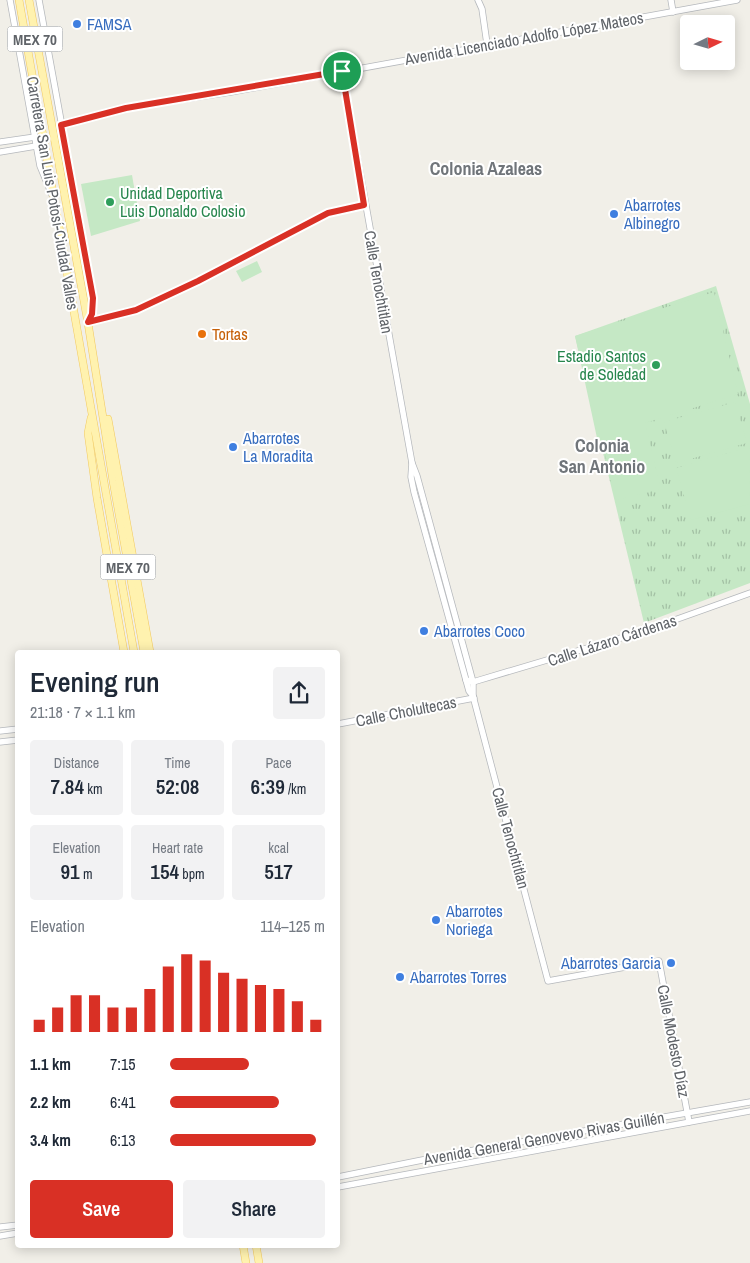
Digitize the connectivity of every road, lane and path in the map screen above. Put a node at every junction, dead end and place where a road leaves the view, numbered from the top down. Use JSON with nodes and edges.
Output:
{"nodes":[{"id":1,"x":10,"y":0,"type":"edge"},
{"id":2,"x":19,"y":0,"type":"edge"},
{"id":3,"x":29,"y":0,"type":"edge"},
{"id":4,"x":39,"y":0,"type":"edge"},
{"id":5,"x":478,"y":0,"type":"edge"},
{"id":6,"x":671,"y":0,"type":"edge"},
{"id":7,"x":736,"y":0,"type":"edge"},
{"id":8,"x":674,"y":12,"type":"junction"},
{"id":9,"x":487,"y":44,"type":"junction"},
{"id":10,"x":342,"y":71,"type":"junction"},
{"id":11,"x":61,"y":125,"type":"junction"},
{"id":12,"x":34,"y":137,"type":"junction"},
{"id":13,"x":0,"y":142,"type":"edge"},
{"id":14,"x":36,"y":146,"type":"junction"},
{"id":15,"x":0,"y":152,"type":"edge"},
{"id":16,"x":54,"y":200,"type":"junction"},
{"id":17,"x":364,"y":205,"type":"junction"},
{"id":18,"x":88,"y":322,"type":"junction"},
{"id":19,"x":102,"y":408,"type":"junction"},
{"id":20,"x":92,"y":413,"type":"junction"},
{"id":21,"x":412,"y":463,"type":"junction"},
{"id":22,"x":750,"y":593,"type":"edge"},
{"id":23,"x":464,"y":649,"type":"junction"},
{"id":24,"x":124,"y":650,"type":"edge"},
{"id":25,"x":134,"y":650,"type":"edge"},
{"id":26,"x":144,"y":650,"type":"edge"},
{"id":27,"x":150,"y":650,"type":"edge"},
{"id":28,"x":458,"y":650,"type":"junction"},
{"id":29,"x":466,"y":680,"type":"junction"},
{"id":30,"x":473,"y":682,"type":"junction"},
{"id":31,"x":474,"y":697,"type":"junction"},
{"id":32,"x":340,"y":724,"type":"edge"},
{"id":33,"x":15,"y":729,"type":"edge"},
{"id":34,"x":0,"y":731,"type":"edge"},
{"id":35,"x":15,"y":740,"type":"edge"},
{"id":36,"x":0,"y":742,"type":"edge"},
{"id":37,"x":659,"y":961,"type":"joint"},
{"id":38,"x":750,"y":1102,"type":"edge"},
{"id":39,"x":750,"y":1111,"type":"edge"},
{"id":40,"x":688,"y":1113,"type":"junction"},
{"id":41,"x":689,"y":1122,"type":"junction"},
{"id":42,"x":340,"y":1177,"type":"edge"},
{"id":43,"x":340,"y":1186,"type":"edge"},
{"id":44,"x":15,"y":1225,"type":"edge"},
{"id":45,"x":0,"y":1227,"type":"edge"},
{"id":46,"x":15,"y":1234,"type":"edge"},
{"id":47,"x":0,"y":1236,"type":"edge"},
{"id":48,"x":244,"y":1248,"type":"edge"},
{"id":49,"x":256,"y":1248,"type":"edge"},
{"id":50,"x":246,"y":1263,"type":"edge"},
{"id":51,"x":259,"y":1263,"type":"edge"}],
"edges":[{"from":1,"to":12,"type":"street"},
{"from":2,"to":16,"type":"main road","name":"Carretera San Luis Potosí-Ciudad Valles","number":"MEX 70"},
{"from":3,"to":18,"type":"main road","number":"MEX 70"},
{"from":4,"to":11,"type":"street"},
{"from":5,"to":9,"type":"street"},
{"from":6,"to":8,"type":"street"},
{"from":7,"to":8,"type":"street","name":"Avenida Licenciado Adolfo López Mateos"},
{"from":8,"to":9,"type":"street","name":"Avenida Licenciado Adolfo López Mateos"},
{"from":9,"to":10,"type":"street","name":"Avenida Licenciado Adolfo López Mateos"},
{"from":10,"to":11,"type":"street","name":"Avenida Licenciado Adolfo López Mateos"},
{"from":10,"to":17,"type":"street","name":"Calle Tenochtitlan"},
{"from":11,"to":18,"type":"street"},
{"from":12,"to":13,"type":"street"},
{"from":12,"to":14,"type":"street"},
{"from":14,"to":15,"type":"street"},
{"from":14,"to":16,"type":"street"},
{"from":16,"to":20,"type":"main road","name":"Carretera San Luis Potosí-Ciudad Valles","number":"MEX 70"},
{"from":17,"to":18,"type":"street"},
{"from":17,"to":21,"type":"street","name":"Calle Tenochtitlan"},
{"from":18,"to":19,"type":"main road","number":"MEX 70"},
{"from":19,"to":26,"type":"main road","number":"MEX 70"},
{"from":19,"to":27,"type":"main road"},
{"from":20,"to":24,"type":"main road"},
{"from":20,"to":25,"type":"main road","name":"Carretera San Luis Potosí-Ciudad Valles","number":"MEX 70"},
{"from":21,"to":23,"type":"street","name":"Calle Tenochtitlan"},
{"from":21,"to":28,"type":"street","name":"Calle Tenochtitlan"},
{"from":22,"to":30,"type":"street","name":"Calle Lázaro Cárdenas"},
{"from":23,"to":28,"type":"street"},
{"from":23,"to":30,"type":"street","name":"Calle Tenochtitlan"},
{"from":28,"to":29,"type":"street","name":"Calle Tenochtitlan"},
{"from":29,"to":30,"type":"street"},
{"from":29,"to":31,"type":"street","name":"Calle Tenochtitlan"},
{"from":30,"to":31,"type":"street","name":"Calle Tenochtitlan"},
{"from":31,"to":32,"type":"street","name":"Calle Cholultecas"},
{"from":31,"to":37,"type":"street","name":"Calle Tenochtitlan"},
{"from":33,"to":34,"type":"street"},
{"from":35,"to":36,"type":"street"},
{"from":37,"to":40,"type":"street","name":"Calle Modesto Díaz"},
{"from":38,"to":40,"type":"street","name":"Avenida General Genovevo Rivas Guillén"},
{"from":39,"to":41,"type":"street","name":"Avenida General Genovevo Rivas Guillén"},
{"from":40,"to":41,"type":"street","name":"Calle Modesto Díaz"},
{"from":40,"to":42,"type":"street","name":"Avenida General Genovevo Rivas Guillén"},
{"from":41,"to":43,"type":"street","name":"Avenida General Genovevo Rivas Guillén"},
{"from":44,"to":45,"type":"street"},
{"from":46,"to":47,"type":"street"},
{"from":48,"to":50,"type":"main road"},
{"from":49,"to":51,"type":"main road"}]}
